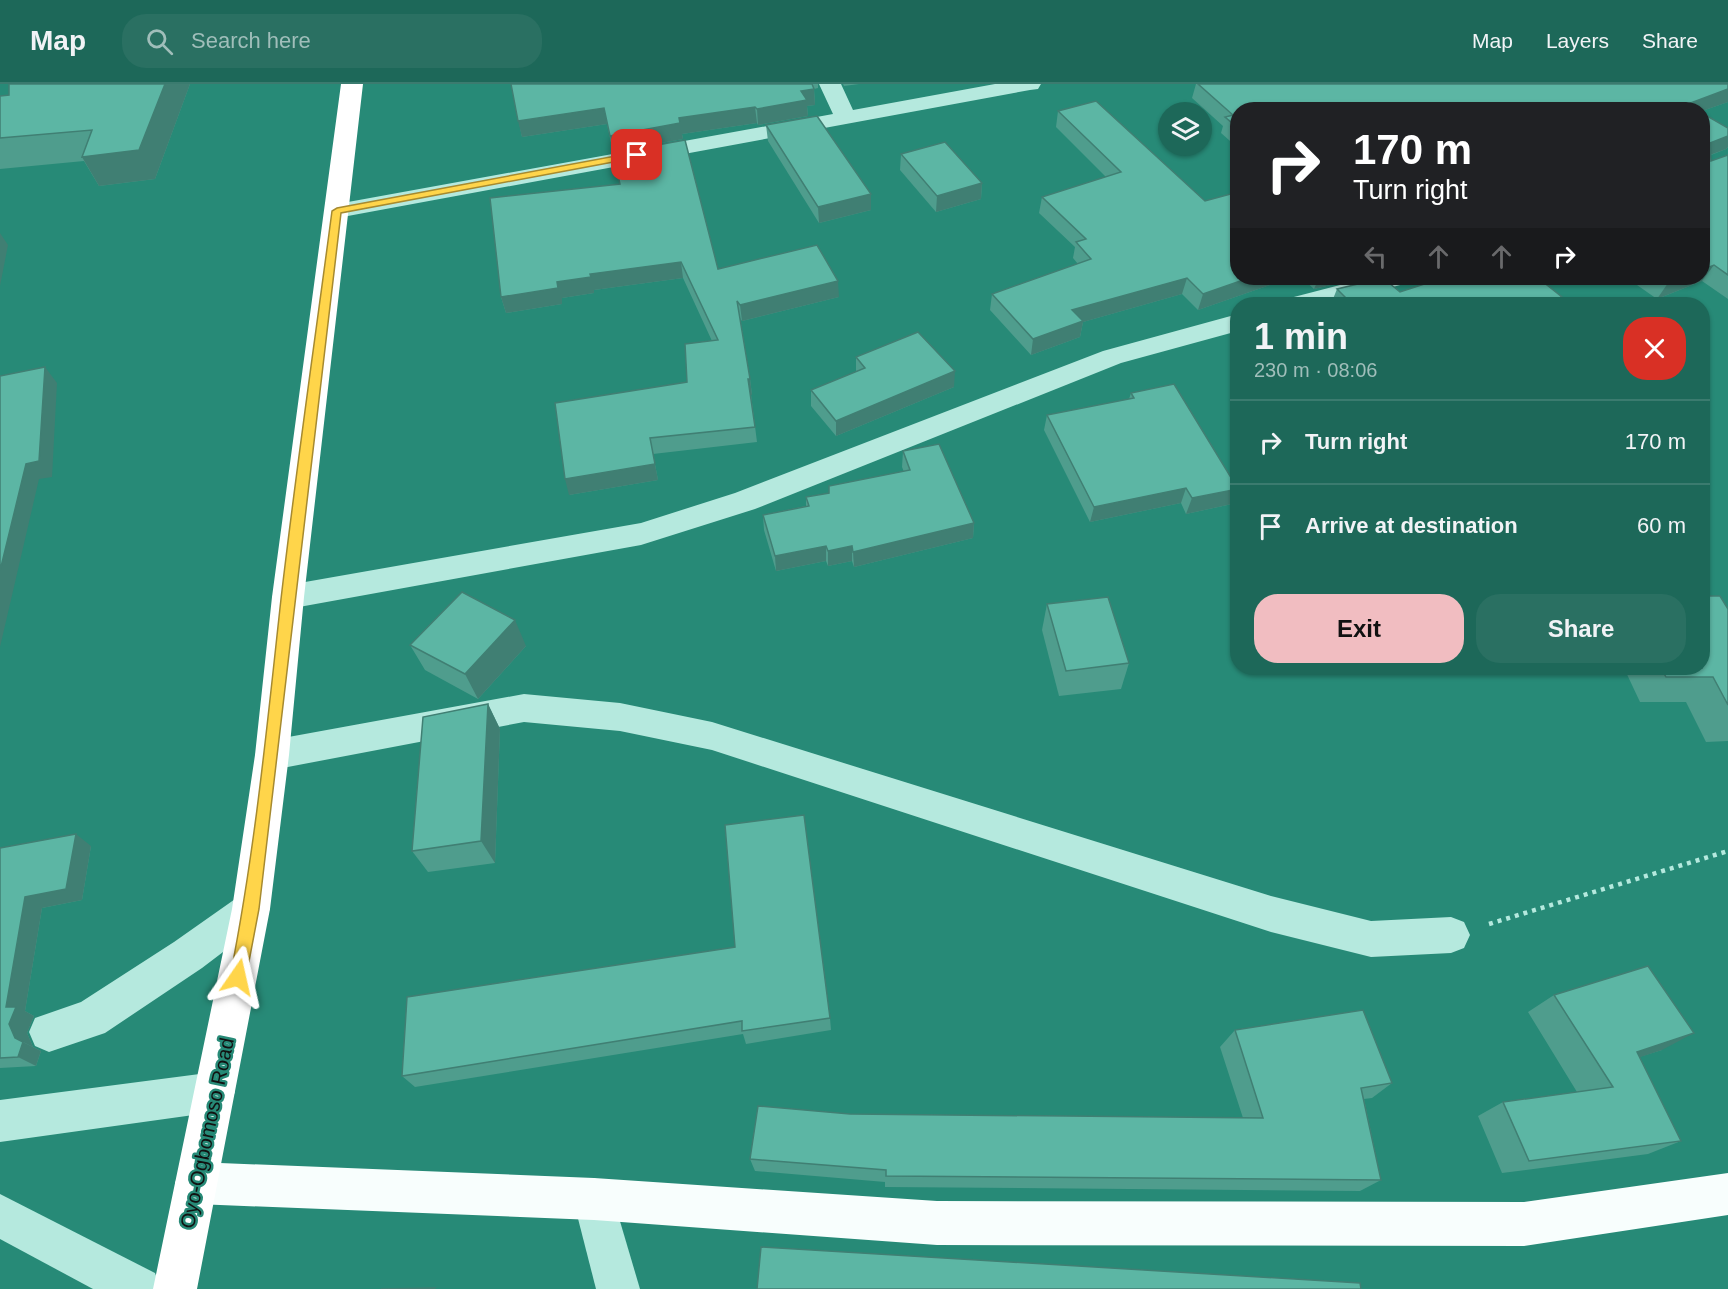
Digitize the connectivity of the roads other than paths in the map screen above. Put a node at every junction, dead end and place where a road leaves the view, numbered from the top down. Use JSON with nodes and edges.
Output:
{"nodes":[{"id":1,"x":352,"y":84,"type":"edge"},
{"id":2,"x":830,"y":84,"type":"edge"},
{"id":3,"x":1030,"y":84,"type":"edge"},
{"id":4,"x":845,"y":117,"type":"junction"},
{"id":5,"x":337,"y":211,"type":"junction"},
{"id":6,"x":1369,"y":285,"type":"edge"},
{"id":7,"x":1325,"y":297,"type":"edge"},
{"id":8,"x":1230,"y":324,"type":"edge"},
{"id":9,"x":288,"y":597,"type":"junction"},
{"id":10,"x":272,"y":755,"type":"junction"},
{"id":11,"x":251,"y":909,"type":"junction"},
{"id":12,"x":1451,"y":935,"type":"road end"},
{"id":13,"x":48,"y":1032,"type":"dead end"},
{"id":14,"x":216,"y":1092,"type":"junction"},
{"id":15,"x":0,"y":1121,"type":"edge"},
{"id":16,"x":196,"y":1183,"type":"junction"},
{"id":17,"x":1728,"y":1194,"type":"edge"},
{"id":18,"x":594,"y":1199,"type":"junction"},
{"id":19,"x":0,"y":1216,"type":"edge"},
{"id":20,"x":139,"y":1289,"type":"edge"},
{"id":21,"x":175,"y":1289,"type":"edge"},
{"id":22,"x":618,"y":1289,"type":"edge"}],
"edges":[{"from":1,"to":5,"type":"highway","name":"Oyo-Ogbomoso Road"},
{"from":2,"to":4,"type":"street"},
{"from":3,"to":4,"type":"street"},
{"from":4,"to":5,"type":"street"},
{"from":5,"to":9,"type":"highway","name":"Oyo-Ogbomoso Road"},
{"from":6,"to":7,"type":"street"},
{"from":8,"to":9,"type":"street"},
{"from":9,"to":10,"type":"highway","name":"Oyo-Ogbomoso Road"},
{"from":10,"to":11,"type":"highway","name":"Oyo-Ogbomoso Road"},
{"from":10,"to":12,"type":"street"},
{"from":11,"to":13,"type":"street"},
{"from":11,"to":14,"type":"highway","name":"Oyo-Ogbomoso Road"},
{"from":14,"to":15,"type":"street"},
{"from":14,"to":16,"type":"highway","name":"Oyo-Ogbomoso Road"},
{"from":16,"to":18,"type":"main road"},
{"from":16,"to":21,"type":"highway","name":"Oyo-Ogbomoso Road"},
{"from":17,"to":18,"type":"main road"},
{"from":18,"to":22,"type":"street"},
{"from":19,"to":20,"type":"street"}]}
